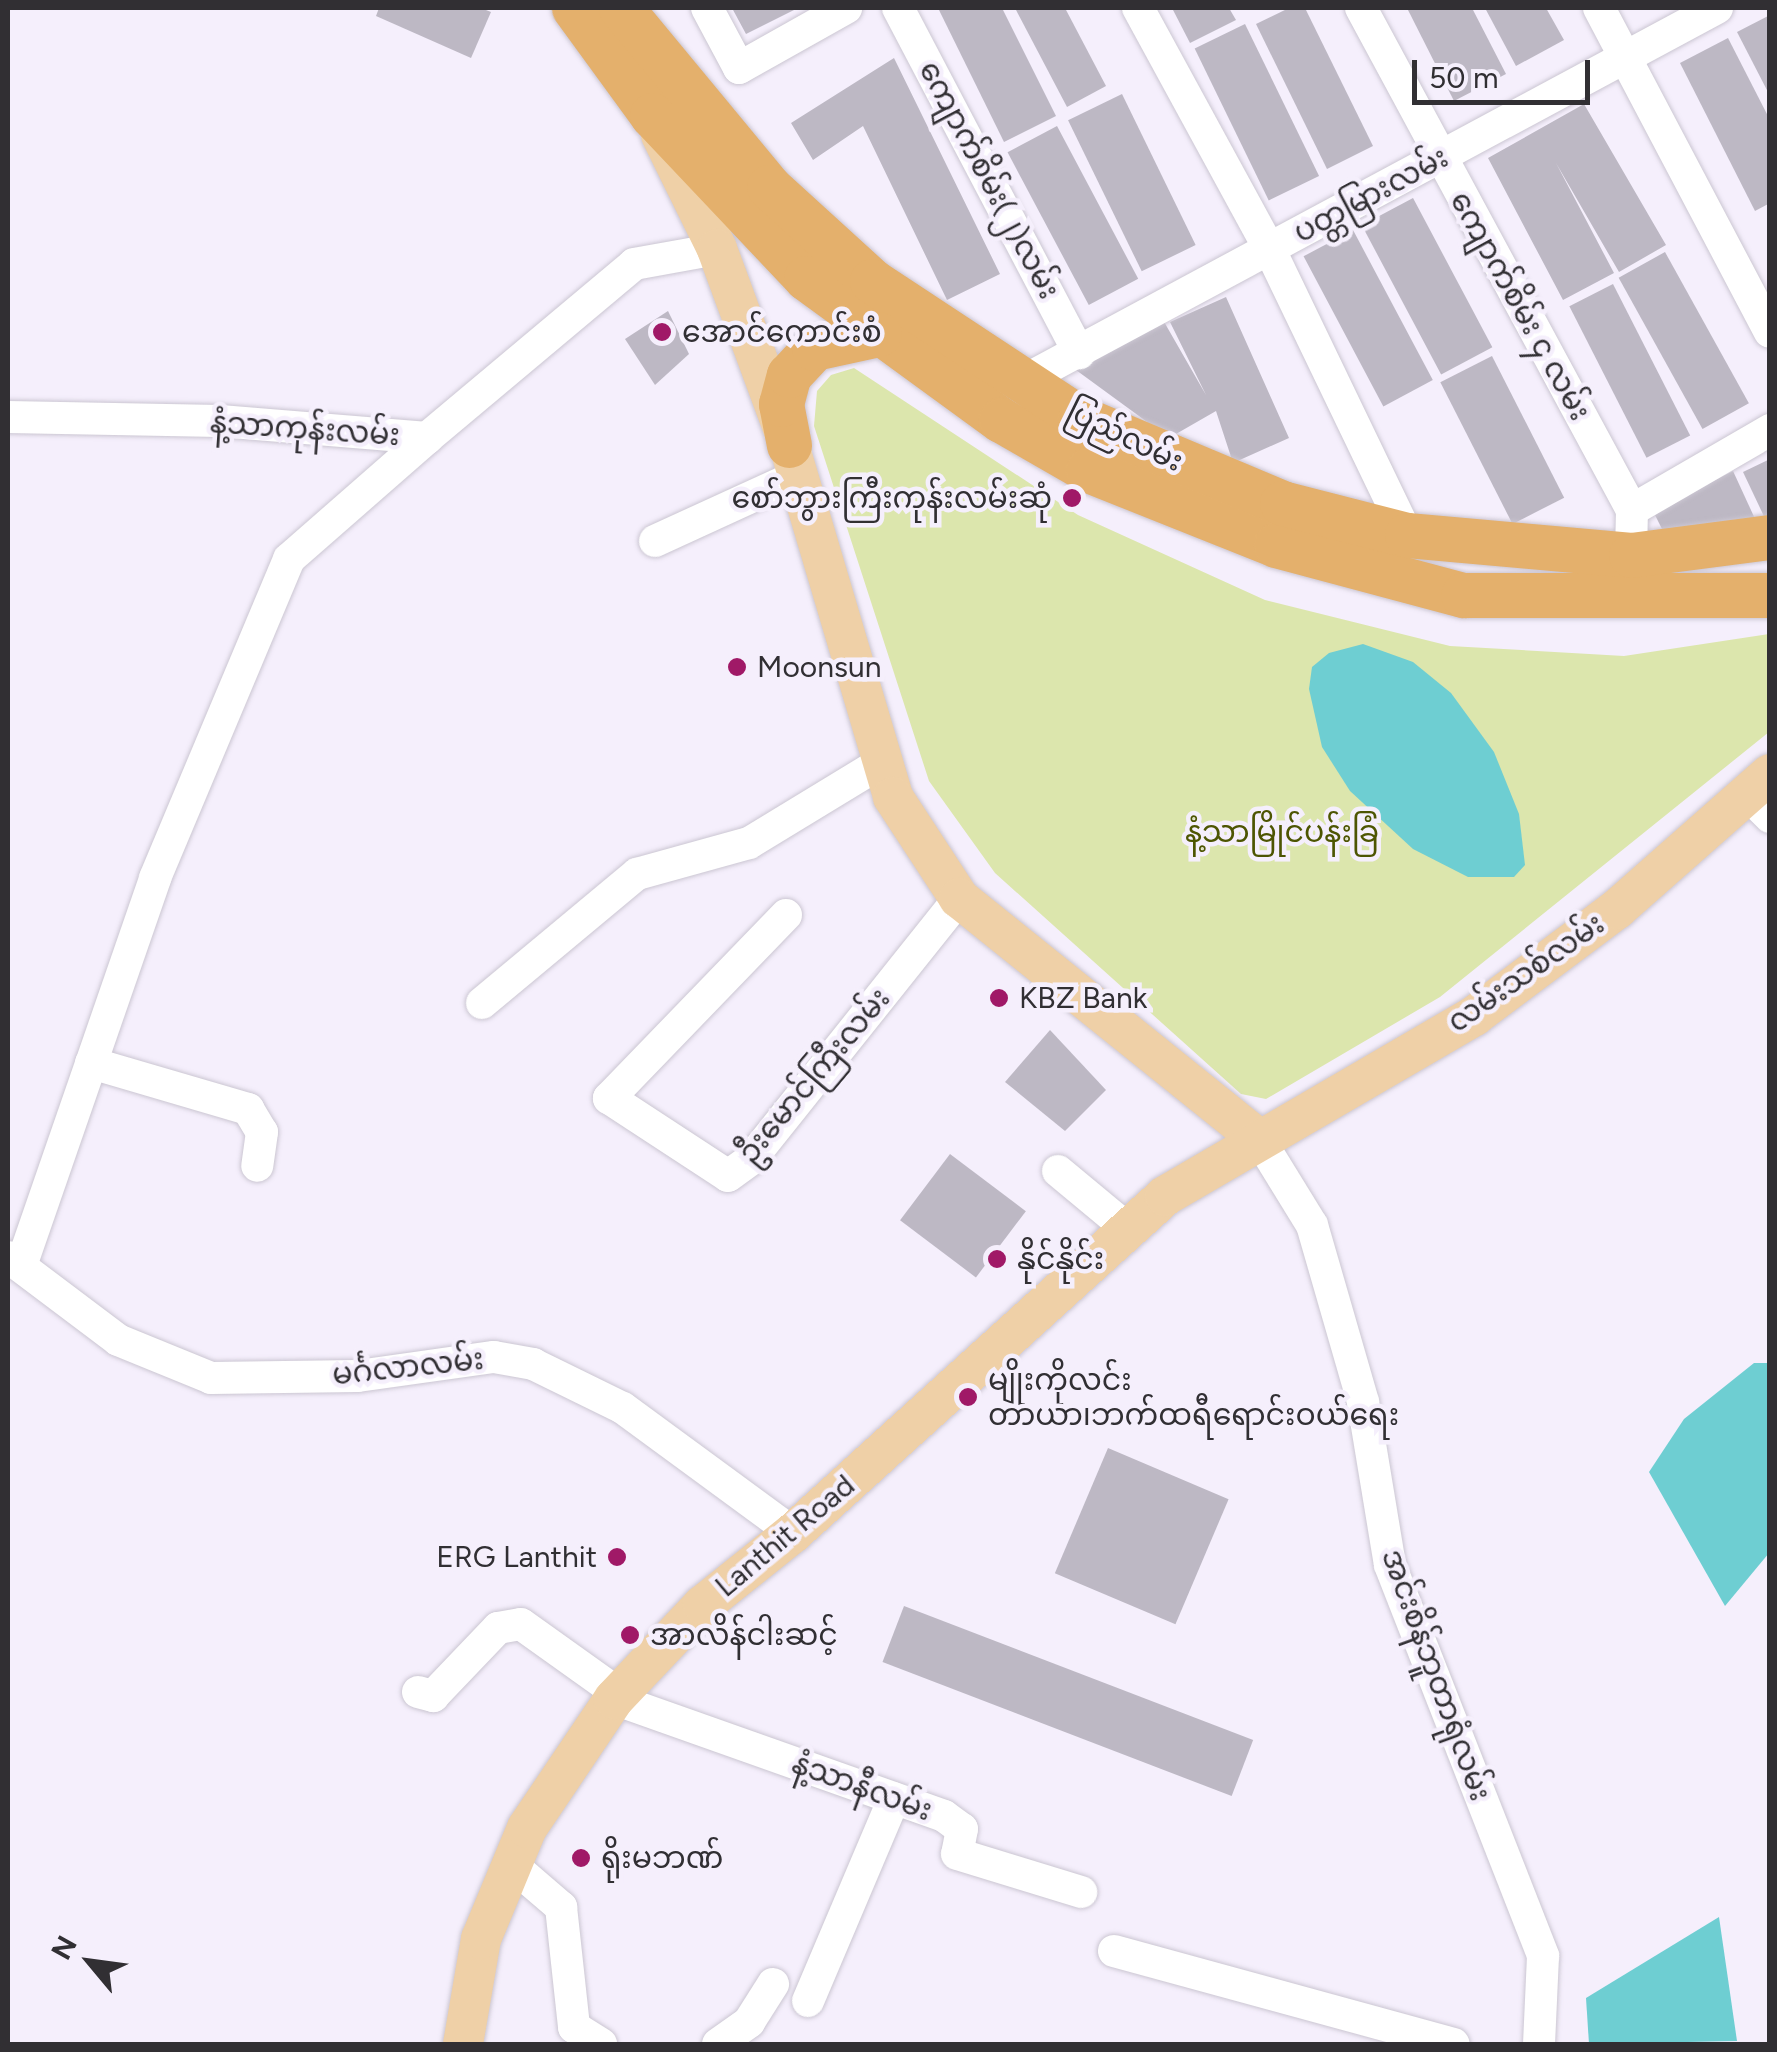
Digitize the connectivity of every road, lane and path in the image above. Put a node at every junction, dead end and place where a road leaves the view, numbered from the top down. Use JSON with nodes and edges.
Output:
{"nodes":[{"id":1,"x":574,"y":8,"type":"edge"},
{"id":2,"x":708,"y":8,"type":"edge"},
{"id":3,"x":846,"y":8,"type":"edge"},
{"id":4,"x":898,"y":8,"type":"edge"},
{"id":5,"x":1138,"y":8,"type":"edge"},
{"id":6,"x":1361,"y":8,"type":"edge"},
{"id":7,"x":1598,"y":8,"type":"edge"},
{"id":8,"x":1717,"y":8,"type":"edge"},
{"id":9,"x":622,"y":10,"type":"edge"},
{"id":10,"x":1625,"y":58,"type":"junction"},
{"id":11,"x":652,"y":116,"type":"junction"},
{"id":12,"x":1440,"y":158,"type":"junction"},
{"id":13,"x":735,"y":222,"type":"junction"},
{"id":14,"x":1270,"y":250,"type":"junction"},
{"id":15,"x":888,"y":318,"type":"junction"},
{"id":16,"x":1770,"y":332,"type":"edge"},
{"id":17,"x":1080,"y":353,"type":"junction"},
{"id":18,"x":1023,"y":380,"type":"junction"},
{"id":19,"x":8,"y":417,"type":"edge"},
{"id":20,"x":1770,"y":430,"type":"edge"},
{"id":21,"x":427,"y":438,"type":"junction"},
{"id":22,"x":794,"y":460,"type":"junction"},
{"id":23,"x":1632,"y":510,"type":"junction"},
{"id":24,"x":1407,"y":535,"type":"junction"},
{"id":25,"x":1770,"y":537,"type":"edge"},
{"id":26,"x":655,"y":540,"type":"dead end"},
{"id":27,"x":1631,"y":555,"type":"junction"},
{"id":28,"x":1770,"y":595,"type":"edge"},
{"id":29,"x":882,"y":762,"type":"junction"},
{"id":30,"x":1763,"y":796,"type":"edge"},
{"id":31,"x":959,"y":898,"type":"junction"},
{"id":32,"x":786,"y":916,"type":"dead end"},
{"id":33,"x":482,"y":1003,"type":"dead end"},
{"id":34,"x":91,"y":1063,"type":"junction"},
{"id":35,"x":1259,"y":1138,"type":"junction"},
{"id":36,"x":257,"y":1166,"type":"dead end"},
{"id":37,"x":1058,"y":1171,"type":"dead end"},
{"id":38,"x":1128,"y":1230,"type":"junction"},
{"id":39,"x":14,"y":1260,"type":"edge"},
{"id":40,"x":793,"y":1533,"type":"junction"},
{"id":41,"x":418,"y":1692,"type":"dead end"},
{"id":42,"x":616,"y":1696,"type":"junction"},
{"id":43,"x":894,"y":1798,"type":"junction"},
{"id":44,"x":512,"y":1865,"type":"junction"},
{"id":45,"x":1082,"y":1892,"type":"dead end"},
{"id":46,"x":1114,"y":1951,"type":"dead end"},
{"id":47,"x":773,"y":1984,"type":"dead end"},
{"id":48,"x":808,"y":2000,"type":"dead end"},
{"id":49,"x":462,"y":2044,"type":"edge"},
{"id":50,"x":601,"y":2044,"type":"edge"},
{"id":51,"x":718,"y":2044,"type":"edge"},
{"id":52,"x":1454,"y":2044,"type":"edge"},
{"id":53,"x":1539,"y":2044,"type":"edge"}],
"edges":[{"from":1,"to":11,"type":"highway","name":"ပြည်လမ်း"},
{"from":2,"to":3,"type":"street"},
{"from":4,"to":17,"type":"street","name":"ကျောက်စိမ်း(၂)လမ်း"},
{"from":5,"to":14,"type":"street"},
{"from":6,"to":12,"type":"street","name":"ကျောက်စိမ်း ၄ လမ်း"},
{"from":7,"to":10,"type":"street"},
{"from":8,"to":10,"type":"street","name":"ပတ္တမြားလမ်း"},
{"from":9,"to":11,"type":"main road","name":"ပြည်လမ်း"},
{"from":9,"to":13,"type":"highway","name":"ပြည်လမ်း"},
{"from":10,"to":12,"type":"street","name":"ပတ္တမြားလမ်း"},
{"from":10,"to":16,"type":"street"},
{"from":11,"to":13,"type":"highway","name":"ပြည်လမ်း"},
{"from":12,"to":14,"type":"street","name":"ပတ္တမြားလမ်း"},
{"from":12,"to":23,"type":"street","name":"ကျောက်စိမ်း ၄ လမ်း"},
{"from":13,"to":15,"type":"highway","name":"ပြည်လမ်း"},
{"from":13,"to":21,"type":"street","name":"နံ့သာကုန်းလမ်း"},
{"from":13,"to":22,"type":"main road"},
{"from":14,"to":17,"type":"street","name":"ပတ္တမြားလမ်း"},
{"from":14,"to":24,"type":"street"},
{"from":15,"to":18,"type":"highway","name":"ပြည်လမ်း"},
{"from":15,"to":22,"type":"highway"},
{"from":15,"to":28,"type":"highway","name":"ပြည်လမ်း"},
{"from":17,"to":18,"type":"street","name":"ပတ္တမြားလမ်း"},
{"from":18,"to":24,"type":"highway","name":"ပြည်လမ်း"},
{"from":19,"to":21,"type":"street","name":"နံ့သာကုန်းလမ်း"},
{"from":20,"to":23,"type":"street"},
{"from":21,"to":34,"type":"street"},
{"from":22,"to":26,"type":"street"},
{"from":22,"to":29,"type":"main road"},
{"from":23,"to":27,"type":"street","name":"ကျောက်စိမ်း ၄ လမ်း"},
{"from":24,"to":27,"type":"highway","name":"ပြည်လမ်း"},
{"from":25,"to":27,"type":"highway","name":"ပြည်လမ်း"},
{"from":29,"to":31,"type":"main road"},
{"from":29,"to":33,"type":"street"},
{"from":30,"to":35,"type":"main road","name":"လမ်းသစ်လမ်း"},
{"from":31,"to":32,"type":"street","name":"ဦးမောင်ကြီးလမ်း"},
{"from":31,"to":35,"type":"main road"},
{"from":34,"to":36,"type":"street"},
{"from":34,"to":39,"type":"street"},
{"from":35,"to":38,"type":"main road","name":"Lanthit Road"},
{"from":35,"to":53,"type":"street","name":"အင်းစိန်ဘူတာရုံလမ်း"},
{"from":37,"to":38,"type":"street"},
{"from":38,"to":40,"type":"main road","name":"Lanthit Road"},
{"from":39,"to":40,"type":"street","name":"မင်္ဂလာလမ်း"},
{"from":40,"to":42,"type":"main road","name":"Lanthit Road"},
{"from":41,"to":42,"type":"street","name":"နံ့သာနီလမ်း"},
{"from":42,"to":43,"type":"street","name":"နံ့သာနီလမ်း"},
{"from":42,"to":44,"type":"main road","name":"Lanthit Road"},
{"from":43,"to":45,"type":"street","name":"နံ့သာနီလမ်း"},
{"from":43,"to":48,"type":"street"},
{"from":44,"to":49,"type":"main road","name":"Lanthit Road"},
{"from":44,"to":50,"type":"street"},
{"from":46,"to":52,"type":"street"},
{"from":47,"to":51,"type":"street"}]}
